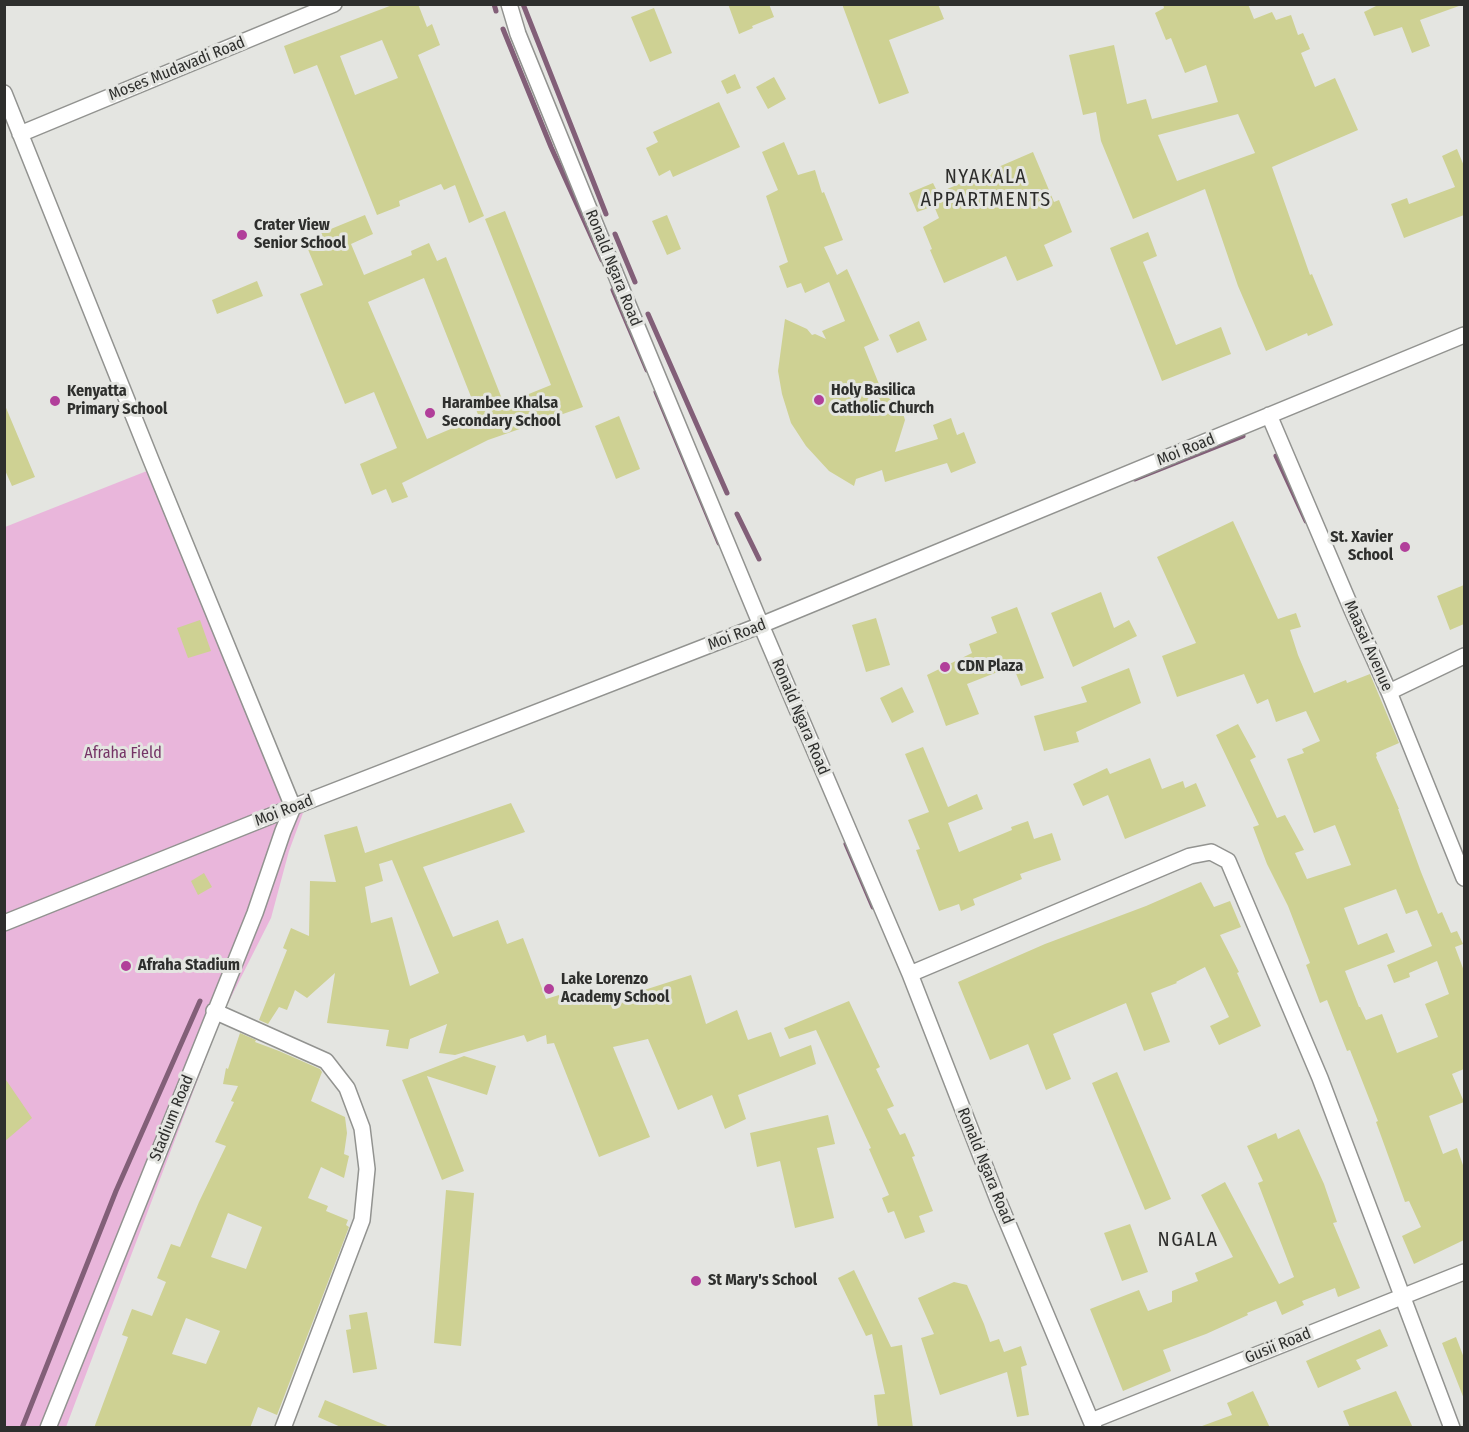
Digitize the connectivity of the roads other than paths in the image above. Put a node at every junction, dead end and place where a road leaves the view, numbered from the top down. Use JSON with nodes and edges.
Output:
{"nodes":[{"id":1,"x":334,"y":4,"type":"edge"},
{"id":2,"x":509,"y":4,"type":"edge"},
{"id":3,"x":4,"y":93,"type":"edge"},
{"id":4,"x":20,"y":134,"type":"junction"},
{"id":5,"x":1464,"y":334,"type":"edge"},
{"id":6,"x":1269,"y":415,"type":"junction"},
{"id":7,"x":761,"y":625,"type":"junction"},
{"id":8,"x":1464,"y":656,"type":"edge"},
{"id":9,"x":1389,"y":692,"type":"junction"},
{"id":10,"x":293,"y":807,"type":"junction"},
{"id":11,"x":1464,"y":878,"type":"edge"},
{"id":12,"x":4,"y":923,"type":"edge"},
{"id":13,"x":910,"y":974,"type":"junction"},
{"id":14,"x":214,"y":1011,"type":"junction"},
{"id":15,"x":1464,"y":1272,"type":"edge"},
{"id":16,"x":1403,"y":1296,"type":"junction"},
{"id":17,"x":1093,"y":1424,"type":"edge"},
{"id":18,"x":48,"y":1428,"type":"edge"},
{"id":19,"x":283,"y":1428,"type":"edge"},
{"id":20,"x":1452,"y":1428,"type":"edge"}],
"edges":[{"from":1,"to":4,"type":"street","name":"Moses Mudavadi Road"},
{"from":2,"to":7,"type":"street","name":"Ronald Ngara Road"},
{"from":3,"to":4,"type":"street"},
{"from":4,"to":10,"type":"street"},
{"from":5,"to":6,"type":"street","name":"Moi Road"},
{"from":6,"to":7,"type":"street","name":"Moi Road"},
{"from":6,"to":9,"type":"street","name":"Maasai Avenue"},
{"from":7,"to":10,"type":"street","name":"Moi Road"},
{"from":7,"to":13,"type":"street","name":"Ronald Ngara Road"},
{"from":8,"to":9,"type":"street"},
{"from":9,"to":11,"type":"street","name":"Maasai Avenue"},
{"from":10,"to":12,"type":"street","name":"Moi Road"},
{"from":10,"to":14,"type":"street","name":"Stadium Road"},
{"from":13,"to":16,"type":"street"},
{"from":13,"to":17,"type":"street","name":"Ronald Ngara Road"},
{"from":14,"to":18,"type":"street","name":"Stadium Road"},
{"from":14,"to":19,"type":"street"},
{"from":15,"to":16,"type":"street","name":"Gusii Road"},
{"from":16,"to":17,"type":"street","name":"Gusii Road"},
{"from":16,"to":20,"type":"street"}]}
